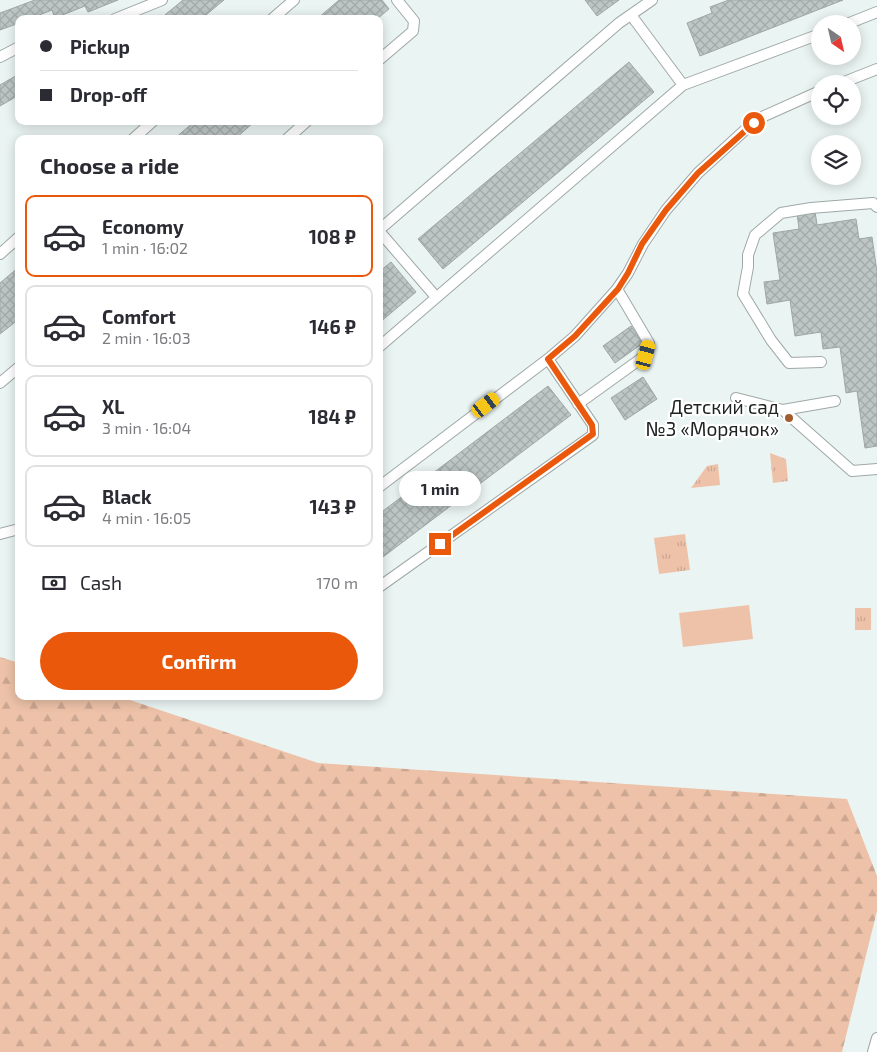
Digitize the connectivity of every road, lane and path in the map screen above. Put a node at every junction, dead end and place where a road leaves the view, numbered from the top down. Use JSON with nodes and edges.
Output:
{"nodes":[{"id":1,"x":162,"y":0,"type":"edge"},
{"id":2,"x":294,"y":0,"type":"edge"},
{"id":3,"x":397,"y":0,"type":"edge"},
{"id":4,"x":652,"y":0,"type":"edge"},
{"id":5,"x":877,"y":12,"type":"edge"},
{"id":6,"x":125,"y":15,"type":"edge"},
{"id":7,"x":277,"y":15,"type":"edge"},
{"id":8,"x":631,"y":15,"type":"junction"},
{"id":9,"x":861,"y":18,"type":"edge"},
{"id":10,"x":811,"y":37,"type":"edge"},
{"id":11,"x":15,"y":48,"type":"edge"},
{"id":12,"x":0,"y":57,"type":"edge"},
{"id":13,"x":383,"y":57,"type":"edge"},
{"id":14,"x":877,"y":69,"type":"edge"},
{"id":15,"x":861,"y":75,"type":"edge"},
{"id":16,"x":683,"y":85,"type":"junction"},
{"id":17,"x":811,"y":95,"type":"edge"},
{"id":18,"x":149,"y":125,"type":"edge"},
{"id":19,"x":303,"y":125,"type":"edge"},
{"id":20,"x":137,"y":135,"type":"edge"},
{"id":21,"x":291,"y":135,"type":"edge"},
{"id":22,"x":877,"y":207,"type":"edge"},
{"id":23,"x":383,"y":227,"type":"edge"},
{"id":24,"x":383,"y":235,"type":"edge"},
{"id":25,"x":15,"y":241,"type":"edge"},
{"id":26,"x":0,"y":254,"type":"edge"},
{"id":27,"x":618,"y":289,"type":"junction"},
{"id":28,"x":436,"y":297,"type":"junction"},
{"id":29,"x":383,"y":343,"type":"edge"},
{"id":30,"x":548,"y":359,"type":"junction"},
{"id":31,"x":821,"y":362,"type":"dead end"},
{"id":32,"x":15,"y":370,"type":"edge"},
{"id":33,"x":0,"y":383,"type":"edge"},
{"id":34,"x":736,"y":398,"type":"dead end"},
{"id":35,"x":835,"y":401,"type":"dead end"},
{"id":36,"x":578,"y":404,"type":"junction"},
{"id":37,"x":783,"y":410,"type":"junction"},
{"id":38,"x":877,"y":469,"type":"edge"},
{"id":39,"x":383,"y":483,"type":"edge"},
{"id":40,"x":15,"y":530,"type":"edge"},
{"id":41,"x":0,"y":534,"type":"edge"},
{"id":42,"x":383,"y":584,"type":"edge"},
{"id":43,"x":877,"y":1038,"type":"edge"},
{"id":44,"x":873,"y":1052,"type":"edge"}],
"edges":[{"from":1,"to":6,"type":"lane"},
{"from":2,"to":7,"type":"lane"},
{"from":3,"to":13,"type":"lane"},
{"from":4,"to":8,"type":"lane"},
{"from":5,"to":9,"type":"lane"},
{"from":8,"to":16,"type":"lane"},
{"from":8,"to":23,"type":"lane"},
{"from":10,"to":16,"type":"lane"},
{"from":11,"to":12,"type":"lane"},
{"from":14,"to":15,"type":"lane"},
{"from":16,"to":28,"type":"lane"},
{"from":17,"to":27,"type":"lane"},
{"from":18,"to":20,"type":"lane"},
{"from":19,"to":21,"type":"lane"},
{"from":22,"to":31,"type":"lane"},
{"from":24,"to":28,"type":"lane"},
{"from":25,"to":26,"type":"lane"},
{"from":27,"to":30,"type":"lane"},
{"from":27,"to":36,"type":"lane"},
{"from":28,"to":29,"type":"lane"},
{"from":30,"to":36,"type":"lane"},
{"from":30,"to":39,"type":"lane"},
{"from":32,"to":33,"type":"lane"},
{"from":34,"to":37,"type":"lane"},
{"from":35,"to":37,"type":"lane"},
{"from":36,"to":42,"type":"lane"},
{"from":37,"to":38,"type":"lane"},
{"from":40,"to":41,"type":"lane"},
{"from":43,"to":44,"type":"lane"}]}
